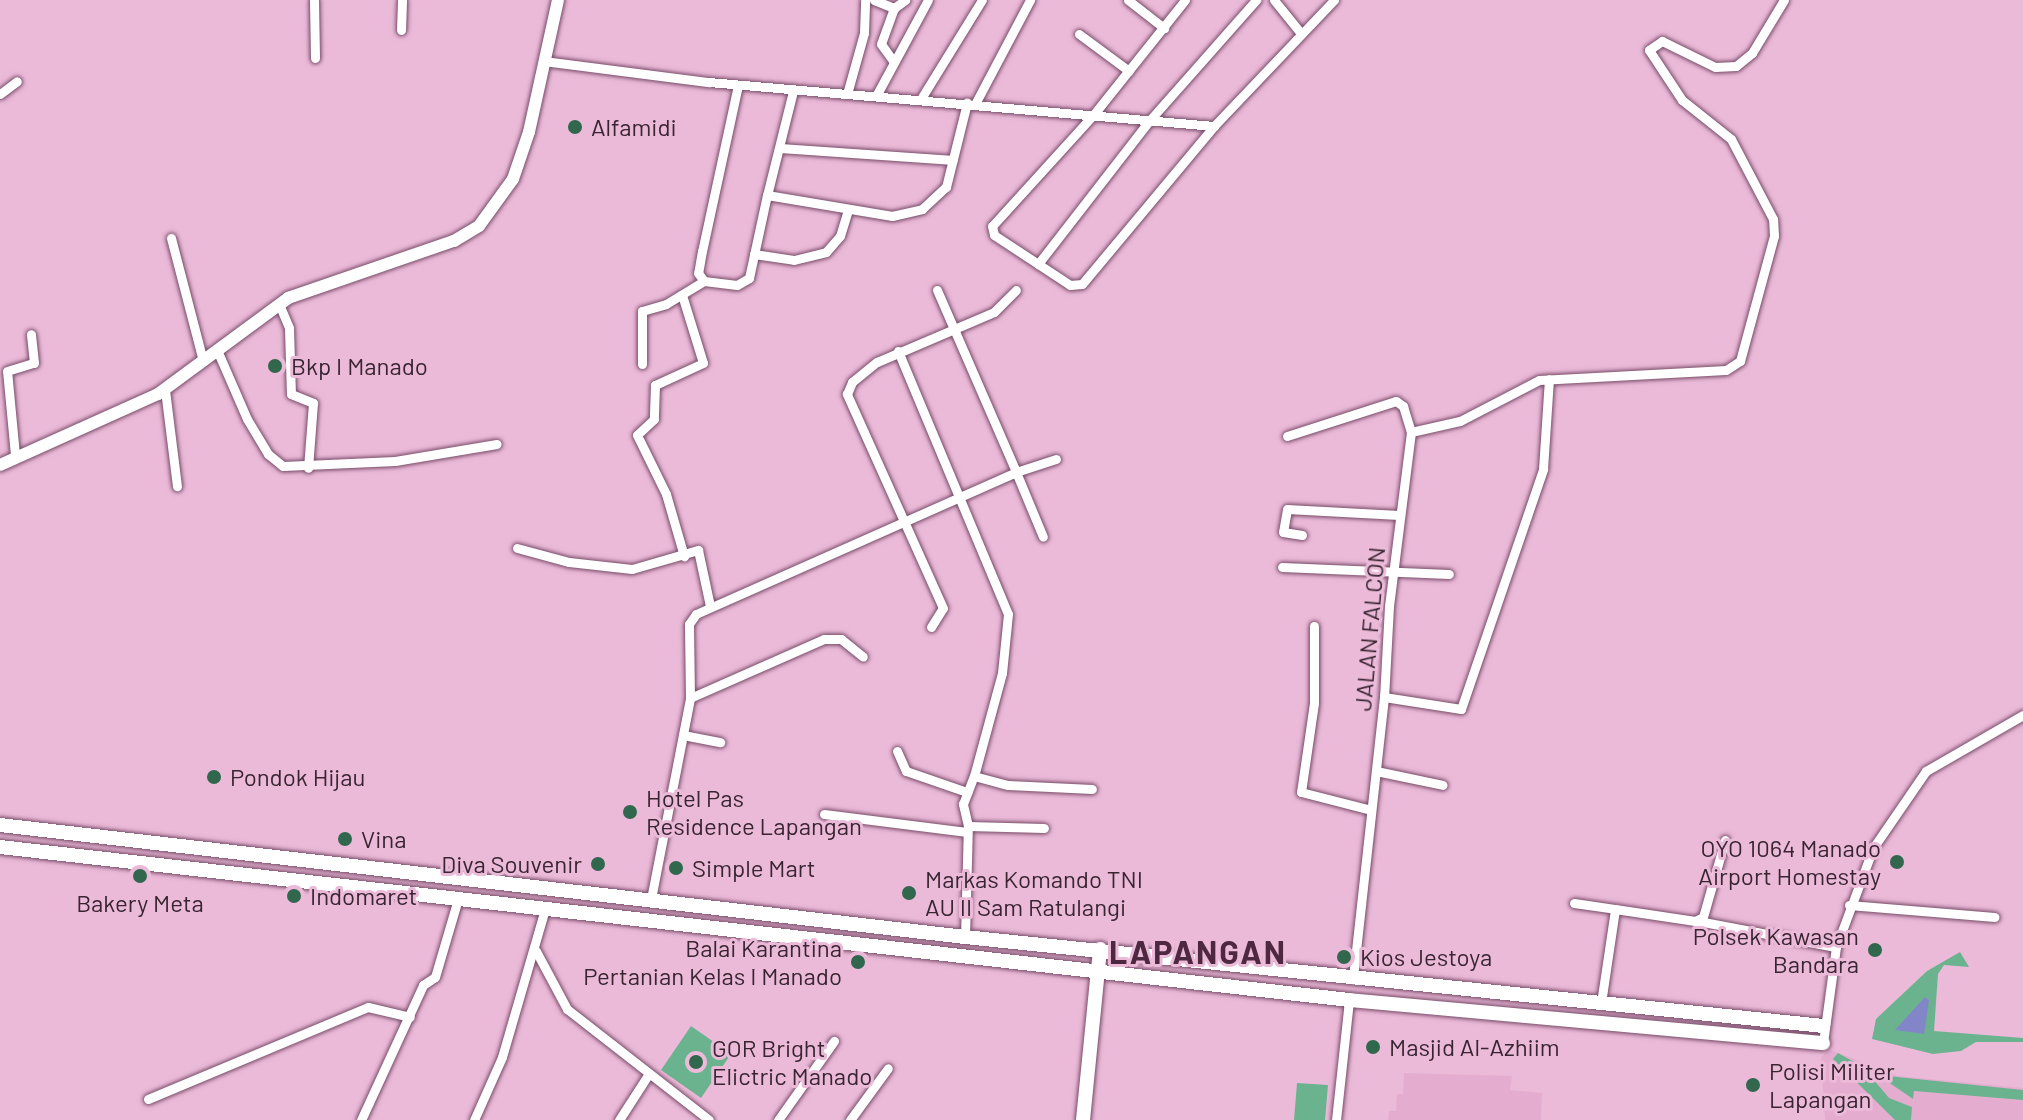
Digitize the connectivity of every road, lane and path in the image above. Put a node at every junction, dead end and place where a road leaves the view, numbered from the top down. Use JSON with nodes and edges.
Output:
{"nodes":[{"id":1,"x":314,"y":0,"type":"edge"},
{"id":2,"x":402,"y":0,"type":"edge"},
{"id":3,"x":558,"y":0,"type":"edge"},
{"id":4,"x":865,"y":0,"type":"edge"},
{"id":5,"x":874,"y":0,"type":"edge"},
{"id":6,"x":905,"y":0,"type":"edge"},
{"id":7,"x":928,"y":0,"type":"edge"},
{"id":8,"x":982,"y":0,"type":"edge"},
{"id":9,"x":1030,"y":0,"type":"edge"},
{"id":10,"x":1128,"y":0,"type":"edge"},
{"id":11,"x":1185,"y":0,"type":"edge"},
{"id":12,"x":1256,"y":0,"type":"edge"},
{"id":13,"x":1274,"y":0,"type":"edge"},
{"id":14,"x":1334,"y":0,"type":"edge"},
{"id":15,"x":1784,"y":0,"type":"edge"},
{"id":16,"x":894,"y":8,"type":"junction"},
{"id":17,"x":1164,"y":28,"type":"junction"},
{"id":18,"x":401,"y":30,"type":"dead end"},
{"id":19,"x":1299,"y":31,"type":"junction"},
{"id":20,"x":864,"y":33,"type":"junction"},
{"id":21,"x":1079,"y":34,"type":"dead end"},
{"id":22,"x":881,"y":44,"type":"junction"},
{"id":23,"x":315,"y":58,"type":"dead end"},
{"id":24,"x":544,"y":61,"type":"junction"},
{"id":25,"x":894,"y":62,"type":"junction"},
{"id":26,"x":1129,"y":71,"type":"junction"},
{"id":27,"x":17,"y":81,"type":"dead end"},
{"id":28,"x":738,"y":85,"type":"junction"},
{"id":29,"x":793,"y":91,"type":"junction"},
{"id":30,"x":0,"y":94,"type":"edge"},
{"id":31,"x":847,"y":94,"type":"junction"},
{"id":32,"x":876,"y":96,"type":"junction"},
{"id":33,"x":922,"y":97,"type":"junction"},
{"id":34,"x":971,"y":104,"type":"junction"},
{"id":35,"x":1089,"y":118,"type":"junction"},
{"id":36,"x":1148,"y":123,"type":"junction"},
{"id":37,"x":1214,"y":126,"type":"junction"},
{"id":38,"x":781,"y":148,"type":"junction"},
{"id":39,"x":953,"y":160,"type":"junction"},
{"id":40,"x":767,"y":195,"type":"junction"},
{"id":41,"x":848,"y":210,"type":"junction"},
{"id":42,"x":171,"y":238,"type":"dead end"},
{"id":43,"x":754,"y":254,"type":"junction"},
{"id":44,"x":1038,"y":264,"type":"junction"},
{"id":45,"x":704,"y":281,"type":"junction"},
{"id":46,"x":937,"y":290,"type":"dead end"},
{"id":47,"x":1016,"y":290,"type":"dead end"},
{"id":48,"x":682,"y":295,"type":"junction"},
{"id":49,"x":279,"y":304,"type":"junction"},
{"id":50,"x":954,"y":327,"type":"junction"},
{"id":51,"x":31,"y":334,"type":"dead end"},
{"id":52,"x":217,"y":350,"type":"junction"},
{"id":53,"x":898,"y":351,"type":"junction"},
{"id":54,"x":203,"y":361,"type":"junction"},
{"id":55,"x":642,"y":364,"type":"dead end"},
{"id":56,"x":1549,"y":379,"type":"junction"},
{"id":57,"x":165,"y":390,"type":"junction"},
{"id":58,"x":1411,"y":432,"type":"junction"},
{"id":59,"x":1287,"y":436,"type":"dead end"},
{"id":60,"x":497,"y":444,"type":"dead end"},
{"id":61,"x":15,"y":455,"type":"junction"},
{"id":62,"x":1056,"y":459,"type":"dead end"},
{"id":63,"x":0,"y":465,"type":"edge"},
{"id":64,"x":308,"y":468,"type":"junction"},
{"id":65,"x":1016,"y":472,"type":"junction"},
{"id":66,"x":177,"y":486,"type":"dead end"},
{"id":67,"x":962,"y":495,"type":"junction"},
{"id":68,"x":1399,"y":515,"type":"junction"},
{"id":69,"x":904,"y":522,"type":"junction"},
{"id":70,"x":1302,"y":535,"type":"dead end"},
{"id":71,"x":1043,"y":537,"type":"dead end"},
{"id":72,"x":517,"y":548,"type":"dead end"},
{"id":73,"x":684,"y":556,"type":"junction"},
{"id":74,"x":1282,"y":567,"type":"dead end"},
{"id":75,"x":1393,"y":574,"type":"junction"},
{"id":76,"x":1449,"y":574,"type":"dead end"},
{"id":77,"x":710,"y":606,"type":"junction"},
{"id":78,"x":1314,"y":626,"type":"dead end"},
{"id":79,"x":931,"y":627,"type":"dead end"},
{"id":80,"x":863,"y":657,"type":"dead end"},
{"id":81,"x":1384,"y":697,"type":"junction"},
{"id":82,"x":690,"y":698,"type":"junction"},
{"id":83,"x":2023,"y":715,"type":"edge"},
{"id":84,"x":683,"y":735,"type":"junction"},
{"id":85,"x":720,"y":742,"type":"dead end"},
{"id":86,"x":897,"y":751,"type":"dead end"},
{"id":87,"x":1376,"y":771,"type":"junction"},
{"id":88,"x":974,"y":776,"type":"junction"},
{"id":89,"x":1443,"y":785,"type":"dead end"},
{"id":90,"x":1092,"y":789,"type":"dead end"},
{"id":91,"x":967,"y":792,"type":"junction"},
{"id":92,"x":1371,"y":810,"type":"junction"},
{"id":93,"x":824,"y":814,"type":"dead end"},
{"id":94,"x":0,"y":825,"type":"edge"},
{"id":95,"x":1044,"y":828,"type":"dead end"},
{"id":96,"x":968,"y":829,"type":"junction"},
{"id":97,"x":1725,"y":840,"type":"dead end"},
{"id":98,"x":0,"y":847,"type":"edge"},
{"id":99,"x":409,"y":873,"type":"junction"},
{"id":100,"x":406,"y":893,"type":"junction"},
{"id":101,"x":458,"y":899,"type":"junction"},
{"id":102,"x":651,"y":899,"type":"junction"},
{"id":103,"x":1574,"y":903,"type":"dead end"},
{"id":104,"x":1849,"y":905,"type":"junction"},
{"id":105,"x":545,"y":909,"type":"junction"},
{"id":106,"x":1615,"y":909,"type":"junction"},
{"id":107,"x":1995,"y":917,"type":"dead end"},
{"id":108,"x":1695,"y":921,"type":"junction"},
{"id":109,"x":859,"y":924,"type":"junction"},
{"id":110,"x":965,"y":937,"type":"junction"},
{"id":111,"x":856,"y":944,"type":"junction"},
{"id":112,"x":1836,"y":947,"type":"junction"},
{"id":113,"x":1100,"y":949,"type":"junction"},
{"id":114,"x":536,"y":951,"type":"junction"},
{"id":115,"x":1099,"y":972,"type":"junction"},
{"id":116,"x":1353,"y":979,"type":"junction"},
{"id":117,"x":1349,"y":1000,"type":"junction"},
{"id":118,"x":1601,"y":1003,"type":"junction"},
{"id":119,"x":410,"y":1017,"type":"junction"},
{"id":120,"x":1823,"y":1026,"type":"junction"},
{"id":121,"x":834,"y":1041,"type":"dead end"},
{"id":122,"x":1823,"y":1043,"type":"joint"},
{"id":123,"x":888,"y":1068,"type":"dead end"},
{"id":124,"x":648,"y":1075,"type":"junction"},
{"id":125,"x":148,"y":1099,"type":"dead end"},
{"id":126,"x":361,"y":1120,"type":"edge"},
{"id":127,"x":474,"y":1120,"type":"edge"},
{"id":128,"x":619,"y":1120,"type":"edge"},
{"id":129,"x":709,"y":1120,"type":"edge"},
{"id":130,"x":778,"y":1120,"type":"edge"},
{"id":131,"x":850,"y":1120,"type":"edge"},
{"id":132,"x":1083,"y":1120,"type":"edge"},
{"id":133,"x":1336,"y":1120,"type":"edge"}],
"edges":[{"from":1,"to":23,"type":"street"},
{"from":2,"to":18,"type":"street"},
{"from":3,"to":24,"type":"main road"},
{"from":4,"to":20,"type":"street"},
{"from":5,"to":16,"type":"street"},
{"from":6,"to":16,"type":"street"},
{"from":7,"to":25,"type":"street"},
{"from":8,"to":33,"type":"street"},
{"from":9,"to":34,"type":"street"},
{"from":10,"to":17,"type":"street"},
{"from":11,"to":17,"type":"street"},
{"from":12,"to":36,"type":"street"},
{"from":13,"to":19,"type":"street"},
{"from":14,"to":19,"type":"street"},
{"from":15,"to":56,"type":"street"},
{"from":16,"to":22,"type":"street"},
{"from":17,"to":26,"type":"street"},
{"from":19,"to":37,"type":"street"},
{"from":20,"to":22,"type":"street"},
{"from":20,"to":31,"type":"street"},
{"from":21,"to":26,"type":"street"},
{"from":22,"to":25,"type":"street"},
{"from":24,"to":28,"type":"street"},
{"from":24,"to":49,"type":"main road"},
{"from":25,"to":32,"type":"street"},
{"from":26,"to":35,"type":"street"},
{"from":27,"to":30,"type":"street"},
{"from":28,"to":29,"type":"street"},
{"from":28,"to":45,"type":"street"},
{"from":29,"to":31,"type":"street"},
{"from":29,"to":38,"type":"street"},
{"from":31,"to":32,"type":"street"},
{"from":32,"to":33,"type":"street"},
{"from":33,"to":34,"type":"street"},
{"from":34,"to":35,"type":"street"},
{"from":34,"to":39,"type":"street"},
{"from":35,"to":36,"type":"street"},
{"from":35,"to":44,"type":"street"},
{"from":36,"to":37,"type":"street"},
{"from":36,"to":44,"type":"street"},
{"from":37,"to":44,"type":"street"},
{"from":38,"to":39,"type":"street"},
{"from":38,"to":40,"type":"street"},
{"from":39,"to":41,"type":"street"},
{"from":40,"to":41,"type":"street"},
{"from":40,"to":43,"type":"street"},
{"from":41,"to":43,"type":"street"},
{"from":42,"to":54,"type":"street"},
{"from":43,"to":45,"type":"street"},
{"from":45,"to":48,"type":"street"},
{"from":46,"to":50,"type":"street"},
{"from":47,"to":50,"type":"street"},
{"from":48,"to":55,"type":"street"},
{"from":48,"to":73,"type":"street"},
{"from":49,"to":52,"type":"main road"},
{"from":49,"to":64,"type":"street"},
{"from":50,"to":53,"type":"street"},
{"from":50,"to":65,"type":"street"},
{"from":51,"to":61,"type":"street"},
{"from":52,"to":54,"type":"main road"},
{"from":52,"to":64,"type":"street"},
{"from":53,"to":67,"type":"street"},
{"from":53,"to":69,"type":"street"},
{"from":54,"to":57,"type":"main road"},
{"from":56,"to":58,"type":"street"},
{"from":56,"to":81,"type":"street"},
{"from":57,"to":61,"type":"main road"},
{"from":57,"to":66,"type":"street"},
{"from":58,"to":59,"type":"street"},
{"from":58,"to":68,"type":"street","name":"JALAN FALCON"},
{"from":60,"to":64,"type":"street"},
{"from":61,"to":63,"type":"main road"},
{"from":62,"to":65,"type":"street"},
{"from":65,"to":67,"type":"street"},
{"from":65,"to":71,"type":"street"},
{"from":67,"to":69,"type":"street"},
{"from":67,"to":88,"type":"street"},
{"from":68,"to":70,"type":"street"},
{"from":68,"to":75,"type":"street","name":"JALAN FALCON"},
{"from":69,"to":77,"type":"street"},
{"from":69,"to":79,"type":"street"},
{"from":72,"to":73,"type":"street"},
{"from":73,"to":77,"type":"street"},
{"from":74,"to":75,"type":"street"},
{"from":75,"to":76,"type":"street"},
{"from":75,"to":81,"type":"street","name":"JALAN FALCON"},
{"from":77,"to":82,"type":"street"},
{"from":78,"to":92,"type":"street"},
{"from":80,"to":82,"type":"street"},
{"from":81,"to":87,"type":"street","name":"JALAN FALCON"},
{"from":82,"to":84,"type":"street"},
{"from":83,"to":104,"type":"street"},
{"from":84,"to":85,"type":"street"},
{"from":84,"to":102,"type":"street"},
{"from":86,"to":91,"type":"street"},
{"from":87,"to":89,"type":"street"},
{"from":87,"to":92,"type":"street","name":"JALAN FALCON"},
{"from":88,"to":90,"type":"street"},
{"from":88,"to":91,"type":"street"},
{"from":91,"to":96,"type":"street"},
{"from":92,"to":116,"type":"street","name":"JALAN FALCON"},
{"from":93,"to":96,"type":"street"},
{"from":94,"to":99,"type":"main road"},
{"from":95,"to":96,"type":"street"},
{"from":96,"to":110,"type":"street"},
{"from":97,"to":108,"type":"street"},
{"from":98,"to":100,"type":"main road"},
{"from":99,"to":100,"type":"main road"},
{"from":99,"to":102,"type":"main road"},
{"from":100,"to":101,"type":"main road"},
{"from":101,"to":105,"type":"main road"},
{"from":101,"to":119,"type":"street"},
{"from":102,"to":109,"type":"main road"},
{"from":103,"to":106,"type":"street"},
{"from":104,"to":107,"type":"street"},
{"from":104,"to":112,"type":"street"},
{"from":105,"to":111,"type":"main road"},
{"from":105,"to":114,"type":"street"},
{"from":106,"to":108,"type":"street"},
{"from":106,"to":118,"type":"street"},
{"from":108,"to":112,"type":"street"},
{"from":109,"to":110,"type":"main road"},
{"from":109,"to":111,"type":"main road"},
{"from":110,"to":113,"type":"main road"},
{"from":111,"to":115,"type":"main road"},
{"from":112,"to":120,"type":"street"},
{"from":113,"to":115,"type":"main road"},
{"from":113,"to":116,"type":"main road"},
{"from":114,"to":124,"type":"street"},
{"from":114,"to":127,"type":"street"},
{"from":115,"to":117,"type":"main road"},
{"from":115,"to":132,"type":"main road"},
{"from":116,"to":118,"type":"main road"},
{"from":117,"to":122,"type":"main road"},
{"from":117,"to":133,"type":"street"},
{"from":118,"to":120,"type":"main road"},
{"from":119,"to":125,"type":"street"},
{"from":119,"to":126,"type":"street"},
{"from":120,"to":122,"type":"street"},
{"from":121,"to":130,"type":"street"},
{"from":123,"to":131,"type":"street"},
{"from":124,"to":128,"type":"street"},
{"from":124,"to":129,"type":"street"}]}
